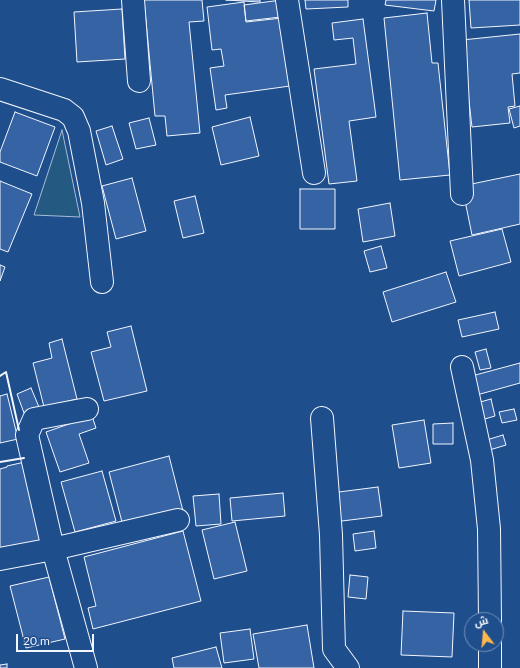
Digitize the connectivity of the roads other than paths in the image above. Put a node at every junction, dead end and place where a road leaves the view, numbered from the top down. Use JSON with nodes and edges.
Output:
{"nodes":[{"id":1,"x":133,"y":0,"type":"edge"},
{"id":2,"x":287,"y":0,"type":"edge"},
{"id":3,"x":453,"y":0,"type":"edge"},
{"id":4,"x":139,"y":81,"type":"dead end"},
{"id":5,"x":2,"y":94,"type":"edge"},
{"id":6,"x":314,"y":173,"type":"dead end"},
{"id":7,"x":462,"y":194,"type":"dead end"},
{"id":8,"x":102,"y":282,"type":"dead end"},
{"id":9,"x":462,"y":367,"type":"dead end"},
{"id":10,"x":87,"y":409,"type":"dead end"},
{"id":11,"x":322,"y":418,"type":"dead end"},
{"id":12,"x":178,"y":520,"type":"dead end"},
{"id":13,"x":53,"y":549,"type":"junction"},
{"id":14,"x":0,"y":559,"type":"edge"},
{"id":15,"x":490,"y":612,"type":"edge"},
{"id":16,"x":490,"y":652,"type":"edge"},
{"id":17,"x":86,"y":668,"type":"edge"},
{"id":18,"x":348,"y":668,"type":"edge"},
{"id":19,"x":490,"y":668,"type":"edge"}],
"edges":[{"from":1,"to":4,"type":"street"},
{"from":2,"to":6,"type":"street"},
{"from":3,"to":7,"type":"street"},
{"from":5,"to":8,"type":"street"},
{"from":9,"to":15,"type":"street"},
{"from":10,"to":13,"type":"street"},
{"from":11,"to":18,"type":"street"},
{"from":12,"to":13,"type":"street"},
{"from":13,"to":14,"type":"street"},
{"from":13,"to":17,"type":"street"},
{"from":16,"to":19,"type":"street"}]}
